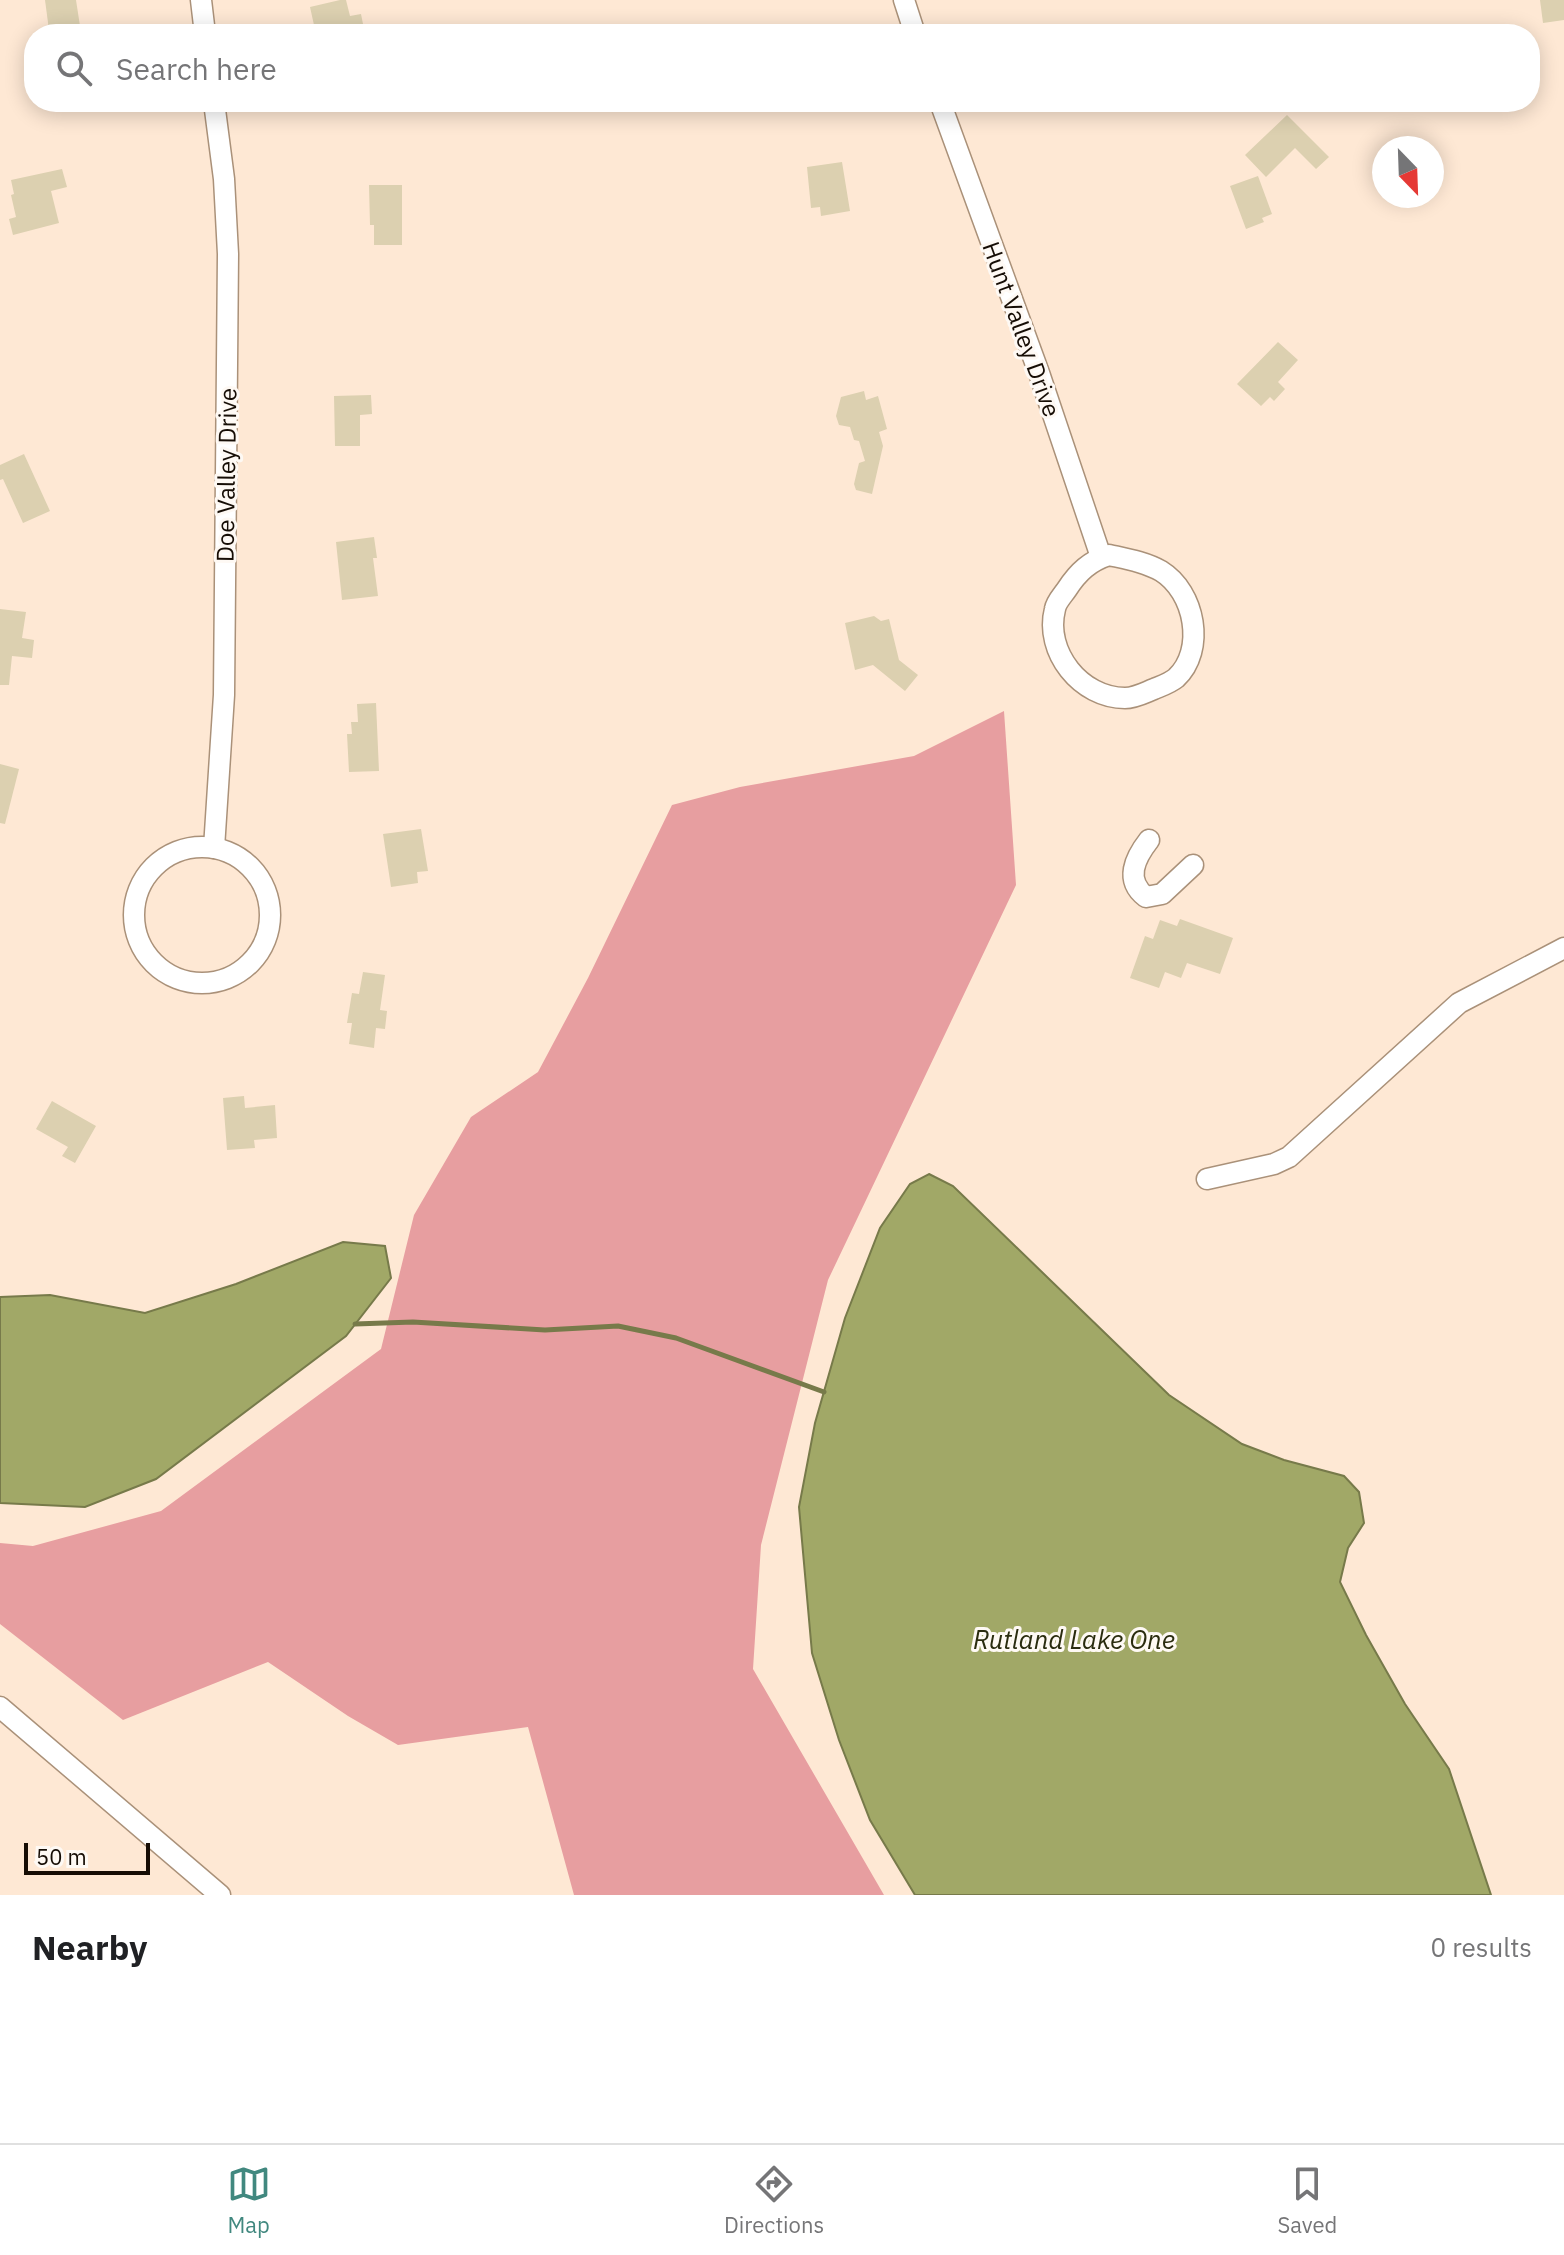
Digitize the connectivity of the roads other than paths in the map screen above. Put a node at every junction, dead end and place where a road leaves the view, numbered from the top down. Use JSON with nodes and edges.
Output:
{"nodes":[{"id":1,"x":201,"y":0,"type":"edge"},
{"id":2,"x":904,"y":0,"type":"edge"},
{"id":3,"x":204,"y":24,"type":"edge"},
{"id":4,"x":912,"y":24,"type":"edge"},
{"id":5,"x":215,"y":112,"type":"edge"},
{"id":6,"x":944,"y":112,"type":"edge"},
{"id":7,"x":1101,"y":557,"type":"junction"},
{"id":8,"x":1149,"y":840,"type":"dead end"},
{"id":9,"x":214,"y":848,"type":"junction"},
{"id":10,"x":1193,"y":865,"type":"dead end"},
{"id":11,"x":1564,"y":948,"type":"edge"},
{"id":12,"x":1207,"y":1179,"type":"dead end"},
{"id":13,"x":0,"y":1707,"type":"edge"},
{"id":14,"x":220,"y":1895,"type":"edge"}],
"edges":[{"from":1,"to":3,"type":"street"},
{"from":2,"to":4,"type":"street"},
{"from":5,"to":9,"type":"street","name":"Doe Valley Drive"},
{"from":6,"to":7,"type":"street","name":"Hunt Valley Drive"},
{"from":7,"to":7,"type":"street"},
{"from":8,"to":10,"type":"street"},
{"from":9,"to":9,"type":"street"},
{"from":11,"to":12,"type":"street"},
{"from":13,"to":14,"type":"street"}]}
